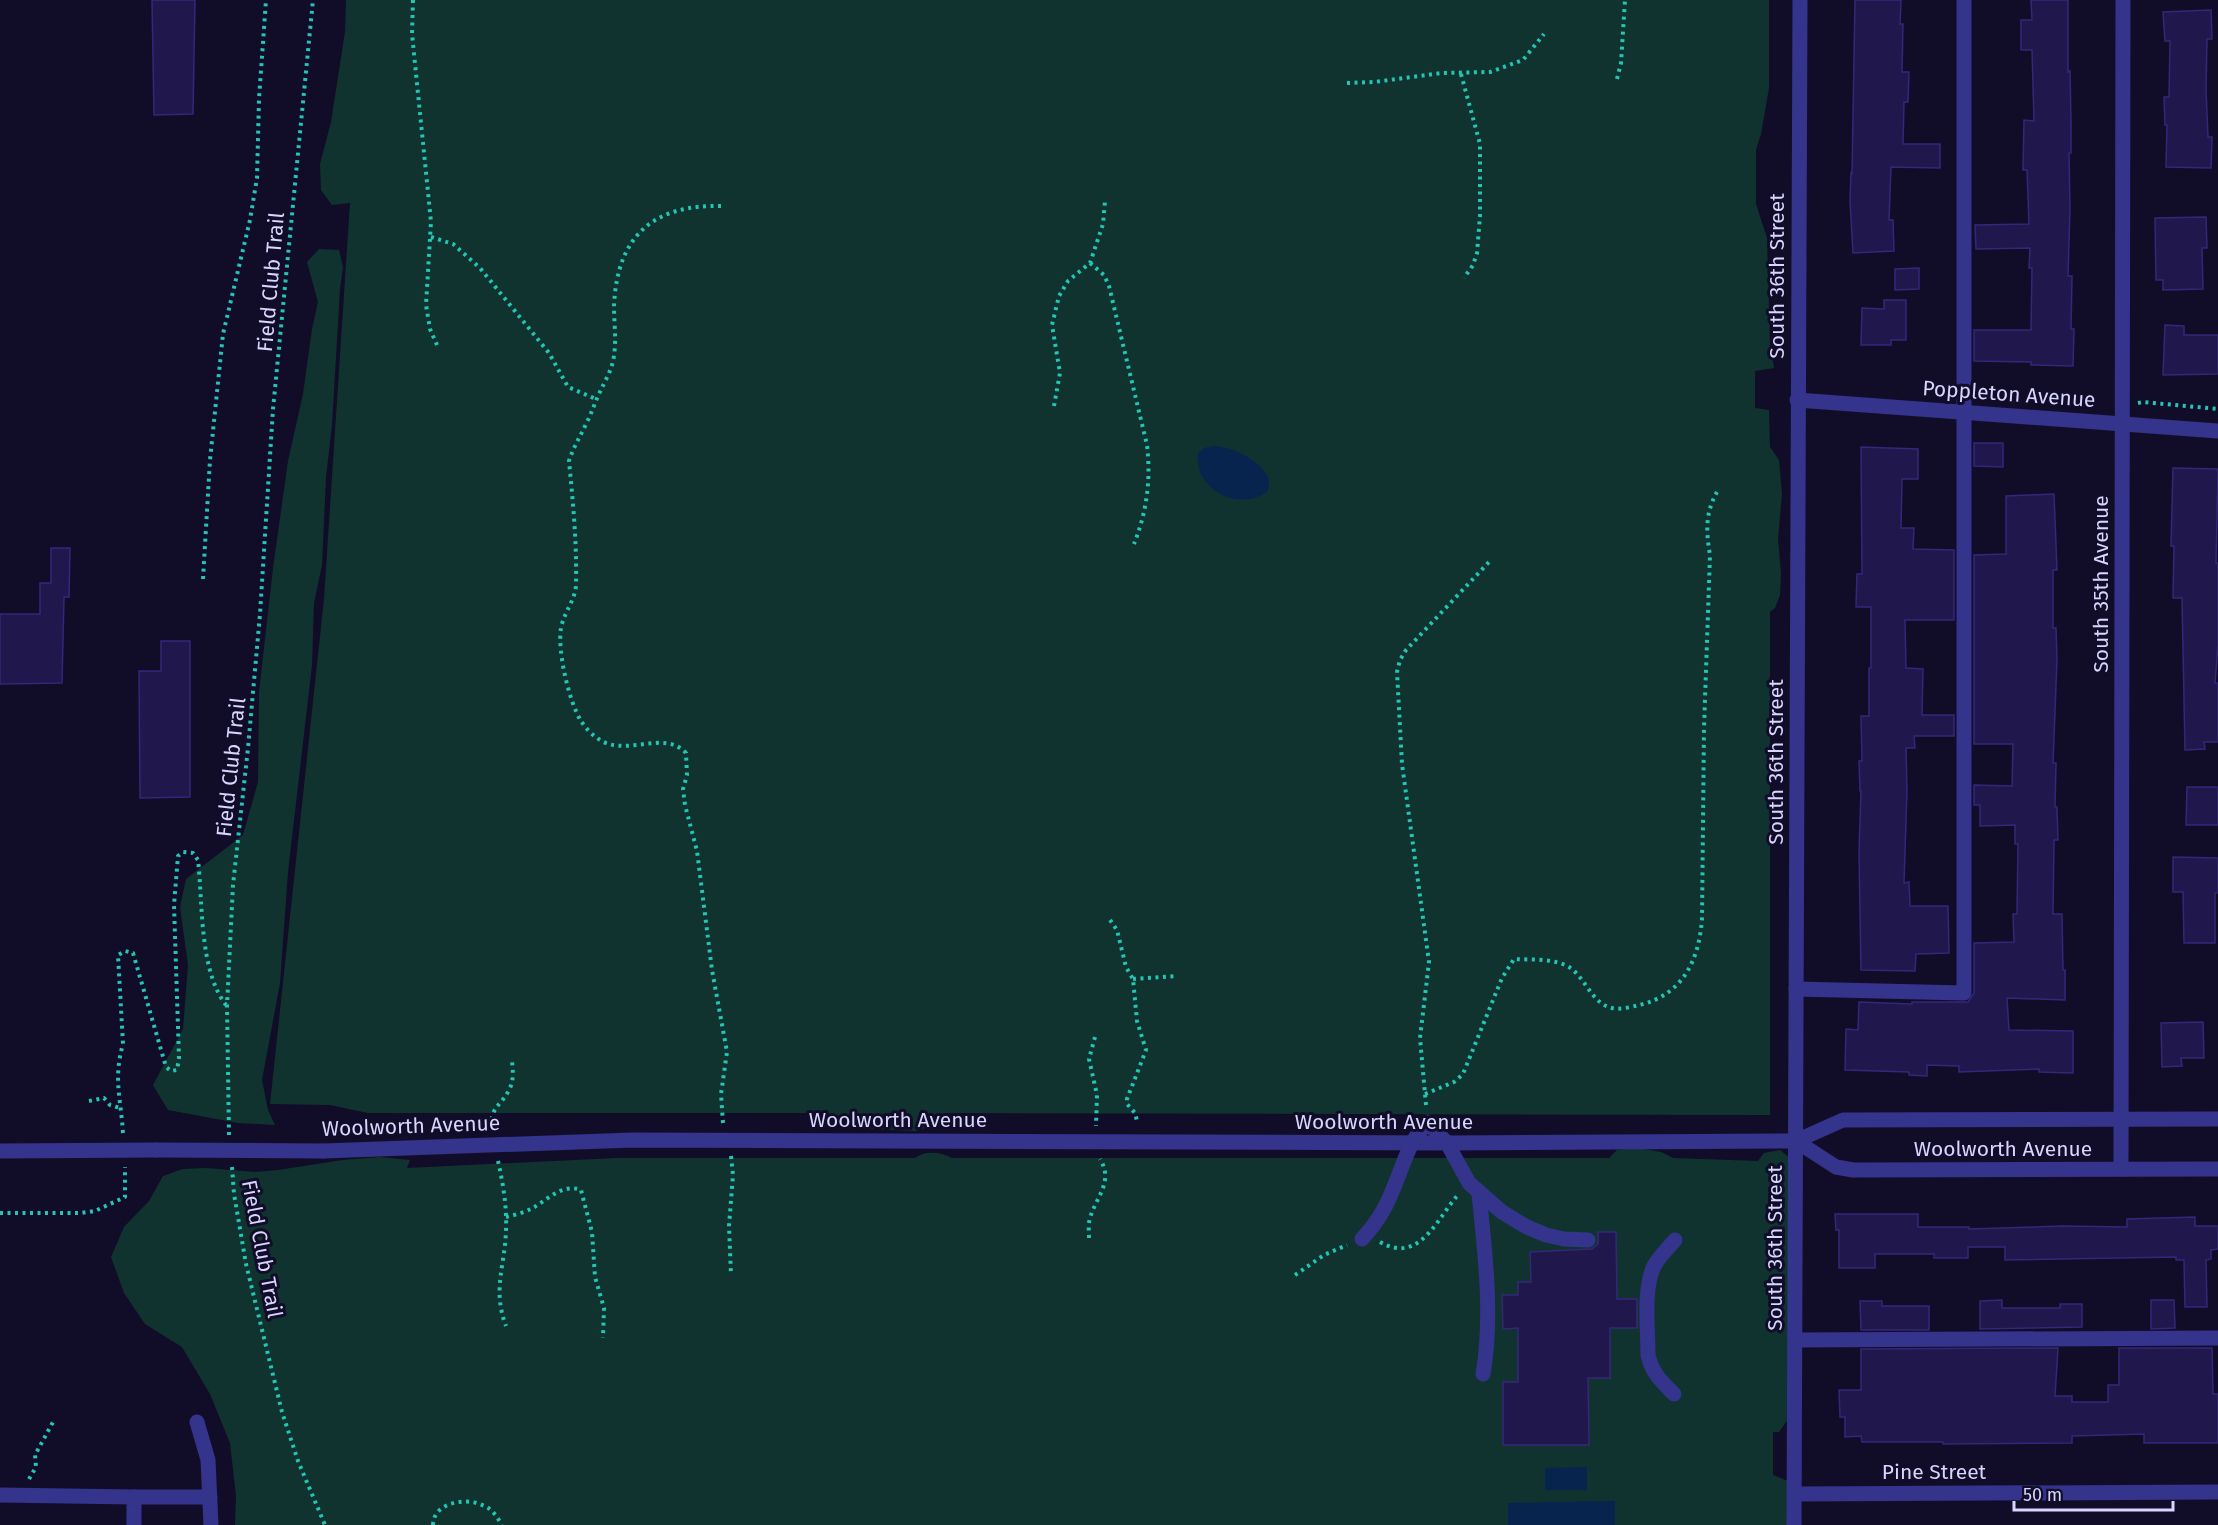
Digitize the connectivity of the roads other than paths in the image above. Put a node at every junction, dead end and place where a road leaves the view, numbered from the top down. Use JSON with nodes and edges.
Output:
{"nodes":[{"id":1,"x":1800,"y":0,"type":"edge"},
{"id":2,"x":1964,"y":0,"type":"edge"},
{"id":3,"x":2123,"y":0,"type":"edge"},
{"id":4,"x":1797,"y":400,"type":"junction"},
{"id":5,"x":1963,"y":411,"type":"junction"},
{"id":6,"x":2122,"y":423,"type":"junction"},
{"id":7,"x":2218,"y":431,"type":"edge"},
{"id":8,"x":1796,"y":989,"type":"junction"},
{"id":9,"x":2121,"y":1119,"type":"junction"},
{"id":10,"x":2218,"y":1119,"type":"edge"},
{"id":11,"x":1796,"y":1141,"type":"junction"},
{"id":12,"x":1412,"y":1143,"type":"junction"},
{"id":13,"x":1447,"y":1143,"type":"junction"},
{"id":14,"x":0,"y":1151,"type":"edge"},
{"id":15,"x":2121,"y":1169,"type":"junction"},
{"id":16,"x":2218,"y":1169,"type":"edge"},
{"id":17,"x":1474,"y":1188,"type":"junction"},
{"id":18,"x":1362,"y":1239,"type":"road end"},
{"id":19,"x":1588,"y":1240,"type":"dead end"},
{"id":20,"x":1675,"y":1240,"type":"dead end"},
{"id":21,"x":2218,"y":1338,"type":"edge"},
{"id":22,"x":1795,"y":1340,"type":"junction"},
{"id":23,"x":1483,"y":1374,"type":"dead end"},
{"id":24,"x":1674,"y":1394,"type":"dead end"},
{"id":25,"x":197,"y":1422,"type":"dead end"},
{"id":26,"x":2218,"y":1492,"type":"edge"},
{"id":27,"x":1794,"y":1494,"type":"junction"},
{"id":28,"x":0,"y":1495,"type":"edge"},
{"id":29,"x":134,"y":1497,"type":"junction"},
{"id":30,"x":210,"y":1497,"type":"junction"},
{"id":31,"x":134,"y":1525,"type":"edge"},
{"id":32,"x":211,"y":1525,"type":"edge"},
{"id":33,"x":1794,"y":1525,"type":"edge"}],
"edges":[{"from":1,"to":4,"type":"street","name":"South 36th Street"},
{"from":2,"to":5,"type":"street"},
{"from":3,"to":6,"type":"street","name":"South 35th Avenue"},
{"from":4,"to":5,"type":"street","name":"Poppleton Avenue"},
{"from":4,"to":8,"type":"street","name":"South 36th Street"},
{"from":5,"to":6,"type":"street","name":"Poppleton Avenue"},
{"from":5,"to":8,"type":"street"},
{"from":6,"to":7,"type":"street","name":"Poppleton Avenue"},
{"from":6,"to":9,"type":"street","name":"South 35th Avenue"},
{"from":8,"to":11,"type":"street","name":"South 36th Street"},
{"from":9,"to":10,"type":"street","name":"Woolworth Avenue"},
{"from":9,"to":11,"type":"street","name":"Woolworth Avenue"},
{"from":9,"to":15,"type":"street","name":"South 35th Avenue"},
{"from":11,"to":13,"type":"street","name":"Woolworth Avenue"},
{"from":11,"to":15,"type":"street","name":"Woolworth Avenue"},
{"from":11,"to":22,"type":"street","name":"South 36th Street"},
{"from":12,"to":13,"type":"street","name":"Woolworth Avenue"},
{"from":12,"to":13,"type":"street"},
{"from":12,"to":14,"type":"street","name":"Woolworth Avenue","bridge":true},
{"from":12,"to":18,"type":"street"},
{"from":13,"to":17,"type":"street"},
{"from":15,"to":16,"type":"street","name":"Woolworth Avenue"},
{"from":17,"to":19,"type":"street"},
{"from":17,"to":23,"type":"street"},
{"from":20,"to":24,"type":"street"},
{"from":21,"to":22,"type":"street"},
{"from":22,"to":27,"type":"street","name":"South 36th Street"},
{"from":25,"to":30,"type":"street"},
{"from":26,"to":27,"type":"street","name":"Pine Street"},
{"from":27,"to":33,"type":"street","name":"South 36th Street"},
{"from":28,"to":29,"type":"street"},
{"from":29,"to":30,"type":"street"},
{"from":29,"to":31,"type":"street"},
{"from":30,"to":32,"type":"street"}]}
